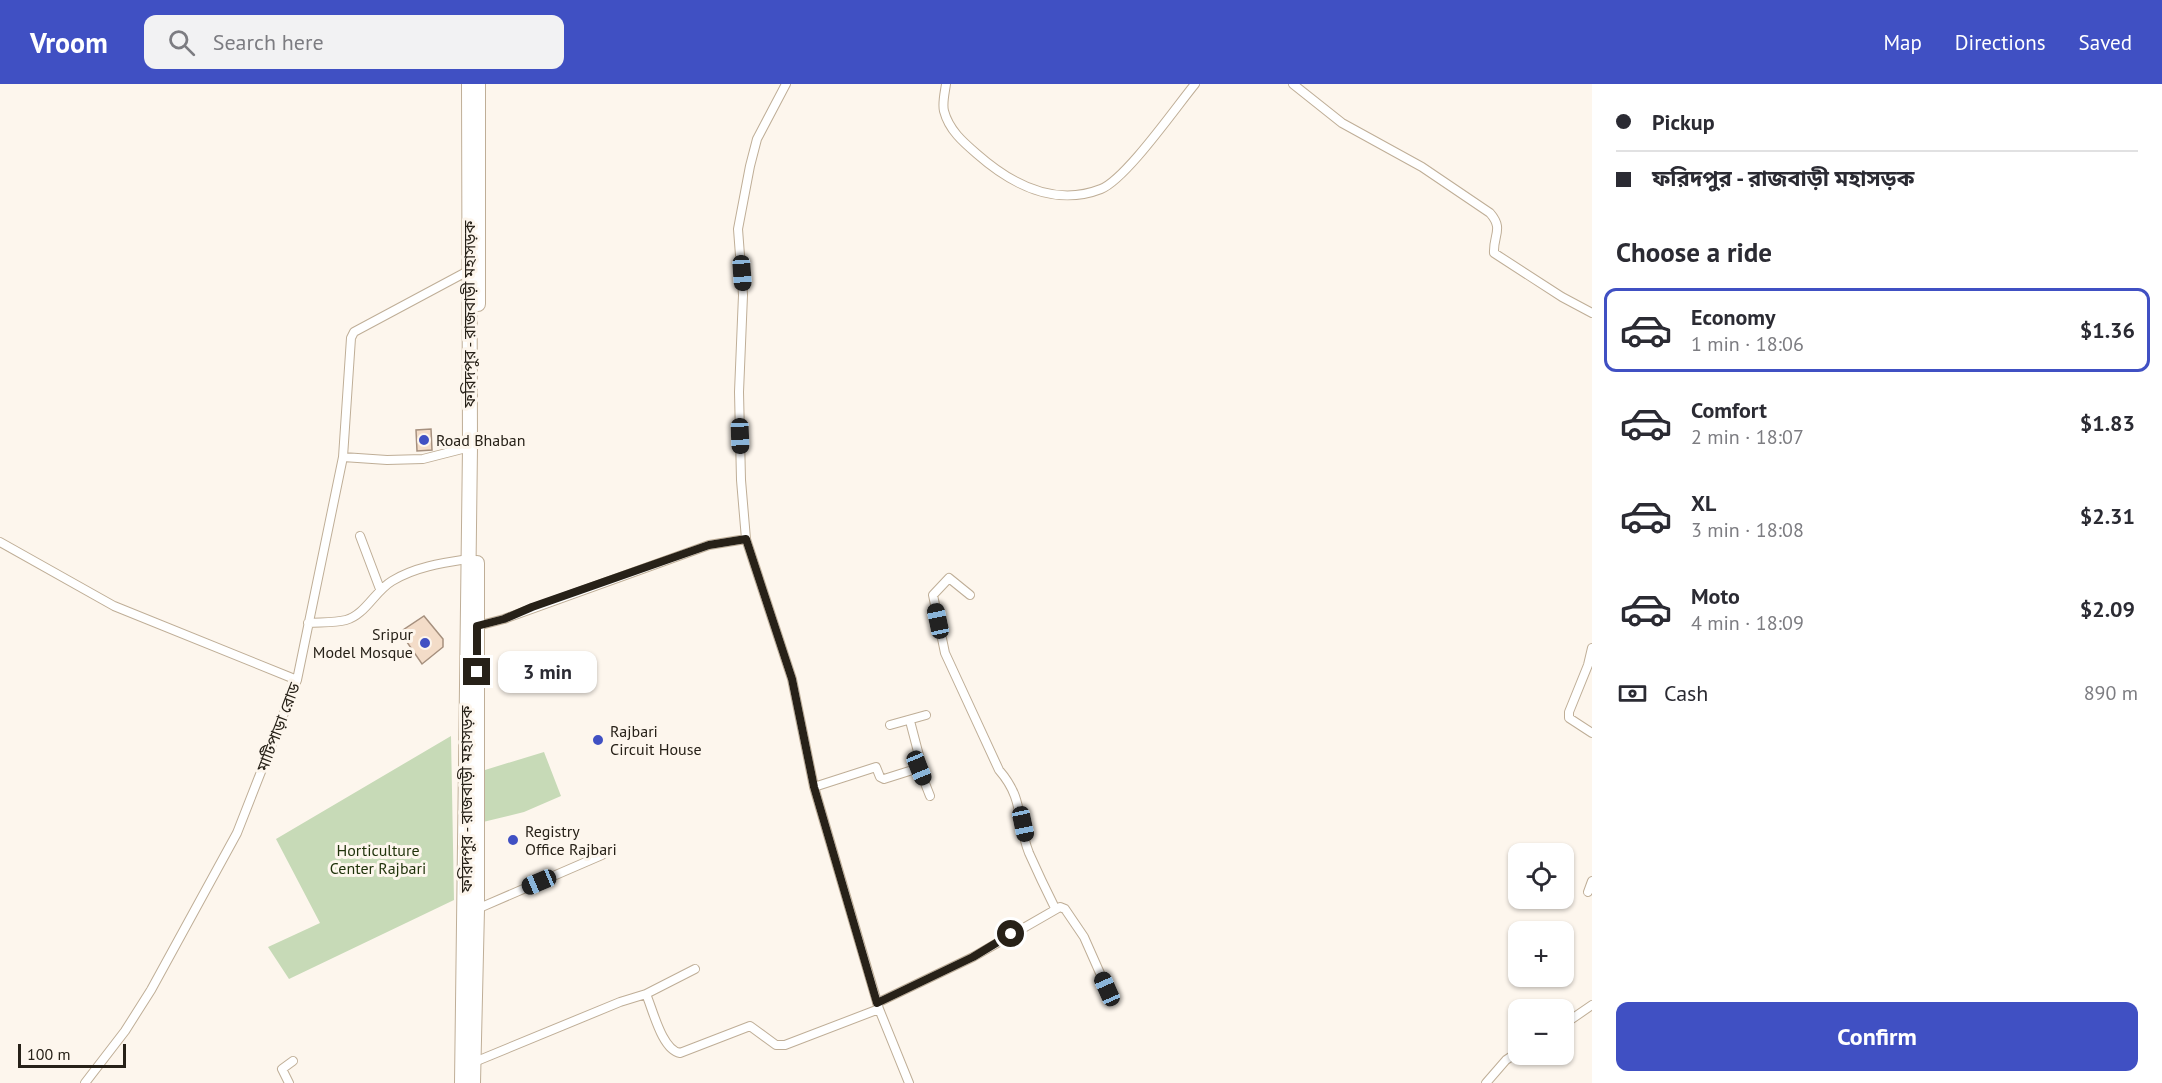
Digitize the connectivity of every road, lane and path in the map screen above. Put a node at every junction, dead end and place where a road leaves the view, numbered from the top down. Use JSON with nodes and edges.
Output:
{"nodes":[{"id":1,"x":469,"y":84,"type":"edge"},
{"id":2,"x":478,"y":84,"type":"edge"},
{"id":3,"x":786,"y":84,"type":"edge"},
{"id":4,"x":945,"y":84,"type":"edge"},
{"id":5,"x":1195,"y":84,"type":"edge"},
{"id":6,"x":1293,"y":84,"type":"edge"},
{"id":7,"x":468,"y":271,"type":"junction"},
{"id":8,"x":1592,"y":313,"type":"edge"},
{"id":9,"x":470,"y":447,"type":"junction"},
{"id":10,"x":343,"y":457,"type":"junction"},
{"id":11,"x":360,"y":536,"type":"dead end"},
{"id":12,"x":746,"y":539,"type":"junction"},
{"id":13,"x":0,"y":542,"type":"edge"},
{"id":14,"x":468,"y":559,"type":"junction"},
{"id":15,"x":380,"y":589,"type":"junction"},
{"id":16,"x":970,"y":595,"type":"dead end"},
{"id":17,"x":308,"y":623,"type":"junction"},
{"id":18,"x":477,"y":626,"type":"junction"},
{"id":19,"x":1592,"y":648,"type":"edge"},
{"id":20,"x":297,"y":680,"type":"junction"},
{"id":21,"x":926,"y":715,"type":"dead end"},
{"id":22,"x":910,"y":721,"type":"junction"},
{"id":23,"x":890,"y":725,"type":"dead end"},
{"id":24,"x":1592,"y":733,"type":"edge"},
{"id":25,"x":919,"y":768,"type":"junction"},
{"id":26,"x":814,"y":787,"type":"junction"},
{"id":27,"x":930,"y":796,"type":"dead end"},
{"id":28,"x":602,"y":855,"type":"dead end"},
{"id":29,"x":1592,"y":881,"type":"edge"},
{"id":30,"x":1588,"y":892,"type":"dead end"},
{"id":31,"x":1055,"y":908,"type":"junction"},
{"id":32,"x":477,"y":909,"type":"junction"},
{"id":33,"x":695,"y":969,"type":"dead end"},
{"id":34,"x":1107,"y":989,"type":"dead end"},
{"id":35,"x":646,"y":994,"type":"junction"},
{"id":36,"x":1592,"y":1005,"type":"edge"},
{"id":37,"x":878,"y":1006,"type":"junction"},
{"id":38,"x":1574,"y":1017,"type":"edge"},
{"id":39,"x":1508,"y":1059,"type":"edge"},
{"id":40,"x":293,"y":1061,"type":"dead end"},
{"id":41,"x":469,"y":1063,"type":"junction"},
{"id":42,"x":85,"y":1083,"type":"edge"},
{"id":43,"x":289,"y":1083,"type":"edge"},
{"id":44,"x":462,"y":1083,"type":"edge"},
{"id":45,"x":473,"y":1083,"type":"edge"},
{"id":46,"x":909,"y":1083,"type":"edge"},
{"id":47,"x":1486,"y":1083,"type":"edge"}],
"edges":[{"from":1,"to":7,"type":"main road","name":"ফরিদপুর - রাজবাড়ী মহাসড়ক"},
{"from":2,"to":18,"type":"main road","name":"ফরিদপুর - রাজবাড়ী মহাসড়ক"},
{"from":3,"to":12,"type":"street"},
{"from":4,"to":5,"type":"street"},
{"from":6,"to":8,"type":"street"},
{"from":7,"to":9,"type":"main road","name":"ফরিদপুর - রাজবাড়ী মহাসড়ক"},
{"from":7,"to":10,"type":"street","name":"মাটিপাড়া রোড"},
{"from":9,"to":10,"type":"street"},
{"from":9,"to":14,"type":"main road","name":"ফরিদপুর - রাজবাড়ী মহাসড়ক"},
{"from":10,"to":17,"type":"street","name":"মাটিপাড়া রোড"},
{"from":11,"to":15,"type":"street"},
{"from":12,"to":18,"type":"street"},
{"from":12,"to":26,"type":"street"},
{"from":13,"to":20,"type":"street"},
{"from":14,"to":15,"type":"street"},
{"from":14,"to":41,"type":"main road","name":"ফরিদপুর - রাজবাড়ী মহাসড়ক"},
{"from":15,"to":17,"type":"street"},
{"from":16,"to":31,"type":"street"},
{"from":17,"to":20,"type":"street","name":"মাটিপাড়া রোড"},
{"from":18,"to":32,"type":"main road","name":"ফরিদপুর - রাজবাড়ী মহাসড়ক"},
{"from":19,"to":24,"type":"street"},
{"from":20,"to":42,"type":"street","name":"মাটিপাড়া রোড"},
{"from":21,"to":22,"type":"street"},
{"from":22,"to":23,"type":"street"},
{"from":22,"to":25,"type":"street"},
{"from":25,"to":26,"type":"street"},
{"from":25,"to":27,"type":"street"},
{"from":26,"to":37,"type":"street"},
{"from":28,"to":32,"type":"street"},
{"from":29,"to":30,"type":"street"},
{"from":31,"to":34,"type":"street"},
{"from":31,"to":37,"type":"street"},
{"from":32,"to":41,"type":"main road","name":"ফরিদপুর - রাজবাড়ী মহাসড়ক"},
{"from":33,"to":35,"type":"street"},
{"from":35,"to":37,"type":"street"},
{"from":35,"to":41,"type":"street"},
{"from":36,"to":38,"type":"street"},
{"from":37,"to":46,"type":"street"},
{"from":39,"to":47,"type":"street"},
{"from":40,"to":43,"type":"street"},
{"from":41,"to":44,"type":"main road","name":"ফরিদপুর - রাজবাড়ী মহাসড়ক"},
{"from":41,"to":45,"type":"main road","name":"ফরিদপুর - রাজবাড়ী মহাসড়ক"}]}
